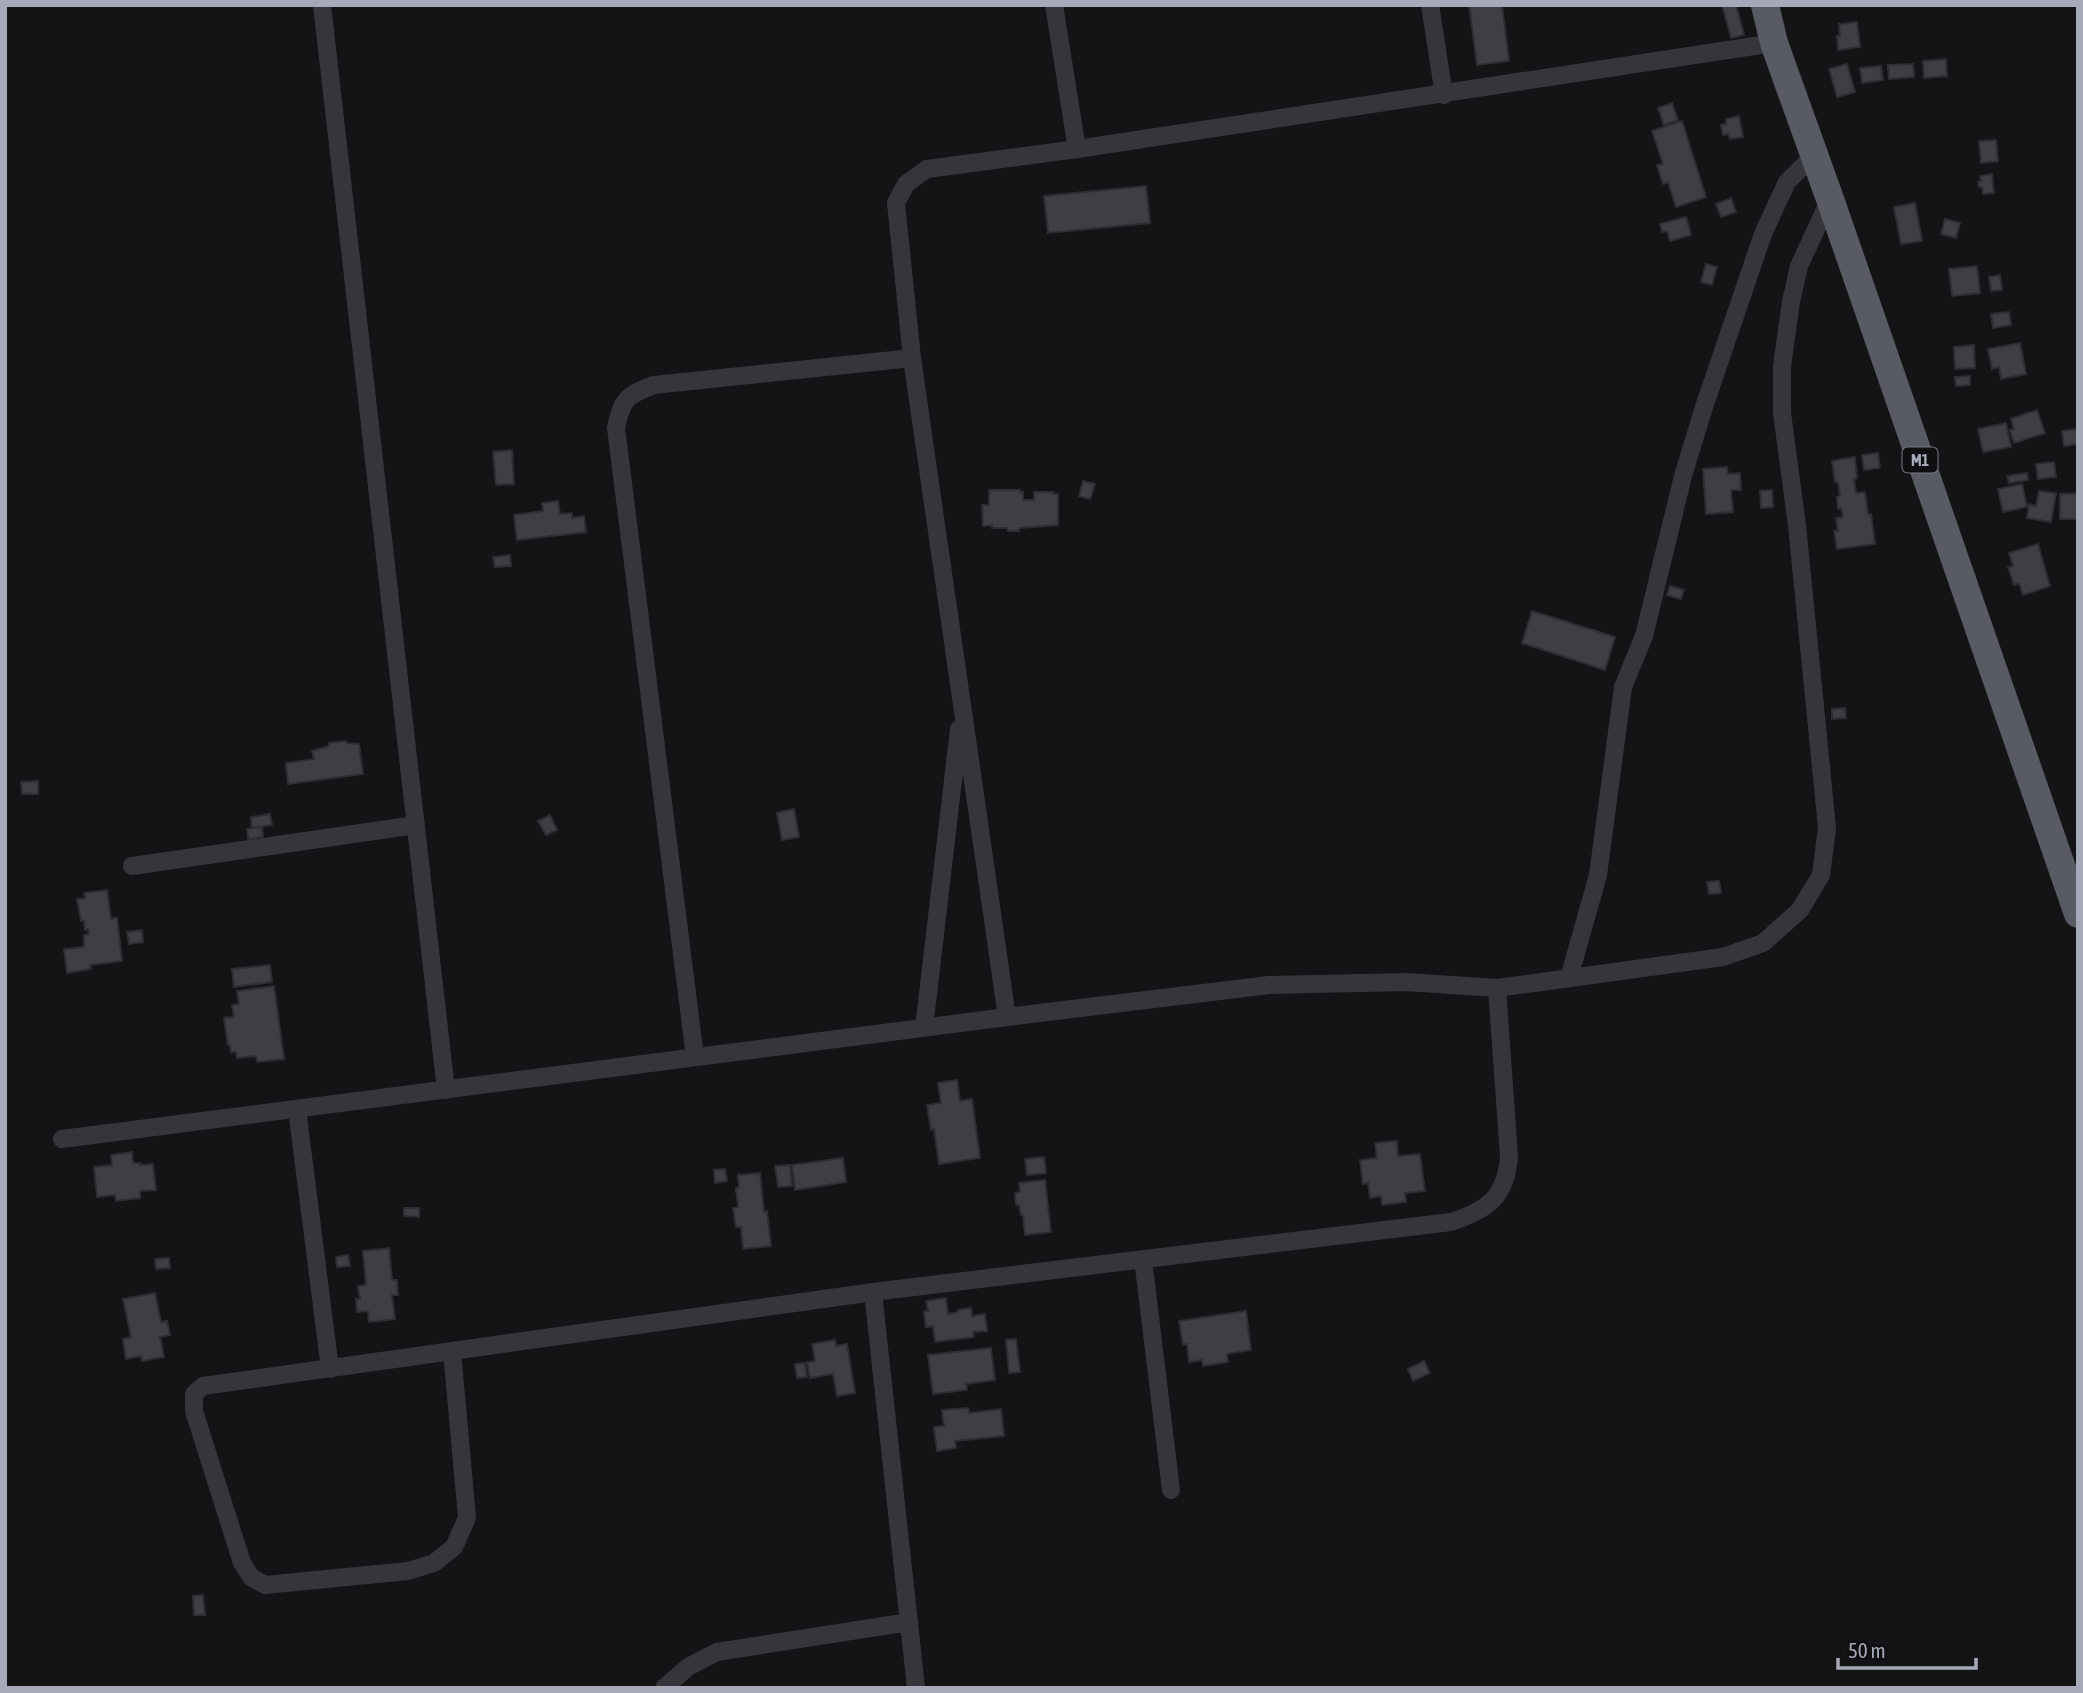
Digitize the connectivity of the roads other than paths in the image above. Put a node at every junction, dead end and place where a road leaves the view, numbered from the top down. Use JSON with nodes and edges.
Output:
{"nodes":[{"id":1,"x":322,"y":5,"type":"edge"},
{"id":2,"x":1054,"y":5,"type":"edge"},
{"id":3,"x":1430,"y":5,"type":"edge"},
{"id":4,"x":1765,"y":5,"type":"edge"},
{"id":5,"x":1773,"y":43,"type":"junction"},
{"id":6,"x":1444,"y":95,"type":"junction"},
{"id":7,"x":1077,"y":149,"type":"junction"},
{"id":8,"x":1814,"y":155,"type":"junction"},
{"id":9,"x":1830,"y":199,"type":"junction"},
{"id":10,"x":912,"y":358,"type":"junction"},
{"id":11,"x":962,"y":705,"type":"junction"},
{"id":12,"x":416,"y":825,"type":"junction"},
{"id":13,"x":132,"y":866,"type":"dead end"},
{"id":14,"x":2078,"y":915,"type":"edge"},
{"id":15,"x":1569,"y":978,"type":"junction"},
{"id":16,"x":1497,"y":988,"type":"junction"},
{"id":17,"x":1007,"y":1017,"type":"junction"},
{"id":18,"x":924,"y":1028,"type":"junction"},
{"id":19,"x":695,"y":1057,"type":"junction"},
{"id":20,"x":446,"y":1090,"type":"junction"},
{"id":21,"x":297,"y":1109,"type":"junction"},
{"id":22,"x":62,"y":1139,"type":"dead end"},
{"id":23,"x":1143,"y":1259,"type":"junction"},
{"id":24,"x":873,"y":1292,"type":"junction"},
{"id":25,"x":452,"y":1351,"type":"junction"},
{"id":26,"x":330,"y":1368,"type":"junction"},
{"id":27,"x":1171,"y":1490,"type":"dead end"},
{"id":28,"x":909,"y":1622,"type":"junction"},
{"id":29,"x":664,"y":1688,"type":"edge"},
{"id":30,"x":916,"y":1688,"type":"edge"}],
"edges":[{"from":1,"to":12,"type":"street"},
{"from":2,"to":7,"type":"street"},
{"from":3,"to":6,"type":"street"},
{"from":4,"to":5,"type":"highway","number":"M1"},
{"from":5,"to":6,"type":"street"},
{"from":5,"to":8,"type":"highway","number":"M1"},
{"from":6,"to":7,"type":"street"},
{"from":7,"to":10,"type":"street"},
{"from":8,"to":9,"type":"highway","number":"M1"},
{"from":8,"to":15,"type":"street"},
{"from":9,"to":14,"type":"highway","number":"M1"},
{"from":9,"to":15,"type":"street"},
{"from":10,"to":11,"type":"street"},
{"from":10,"to":19,"type":"street"},
{"from":11,"to":17,"type":"street"},
{"from":11,"to":18,"type":"street"},
{"from":12,"to":13,"type":"street"},
{"from":12,"to":20,"type":"street"},
{"from":15,"to":16,"type":"street"},
{"from":16,"to":17,"type":"street"},
{"from":16,"to":23,"type":"street"},
{"from":17,"to":18,"type":"street"},
{"from":18,"to":19,"type":"street"},
{"from":19,"to":20,"type":"street"},
{"from":20,"to":21,"type":"street"},
{"from":21,"to":22,"type":"street"},
{"from":21,"to":26,"type":"street"},
{"from":23,"to":24,"type":"street"},
{"from":23,"to":27,"type":"street"},
{"from":24,"to":25,"type":"street"},
{"from":24,"to":28,"type":"street"},
{"from":25,"to":26,"type":"street"},
{"from":25,"to":26,"type":"street"},
{"from":28,"to":29,"type":"street"},
{"from":28,"to":30,"type":"street"}]}
